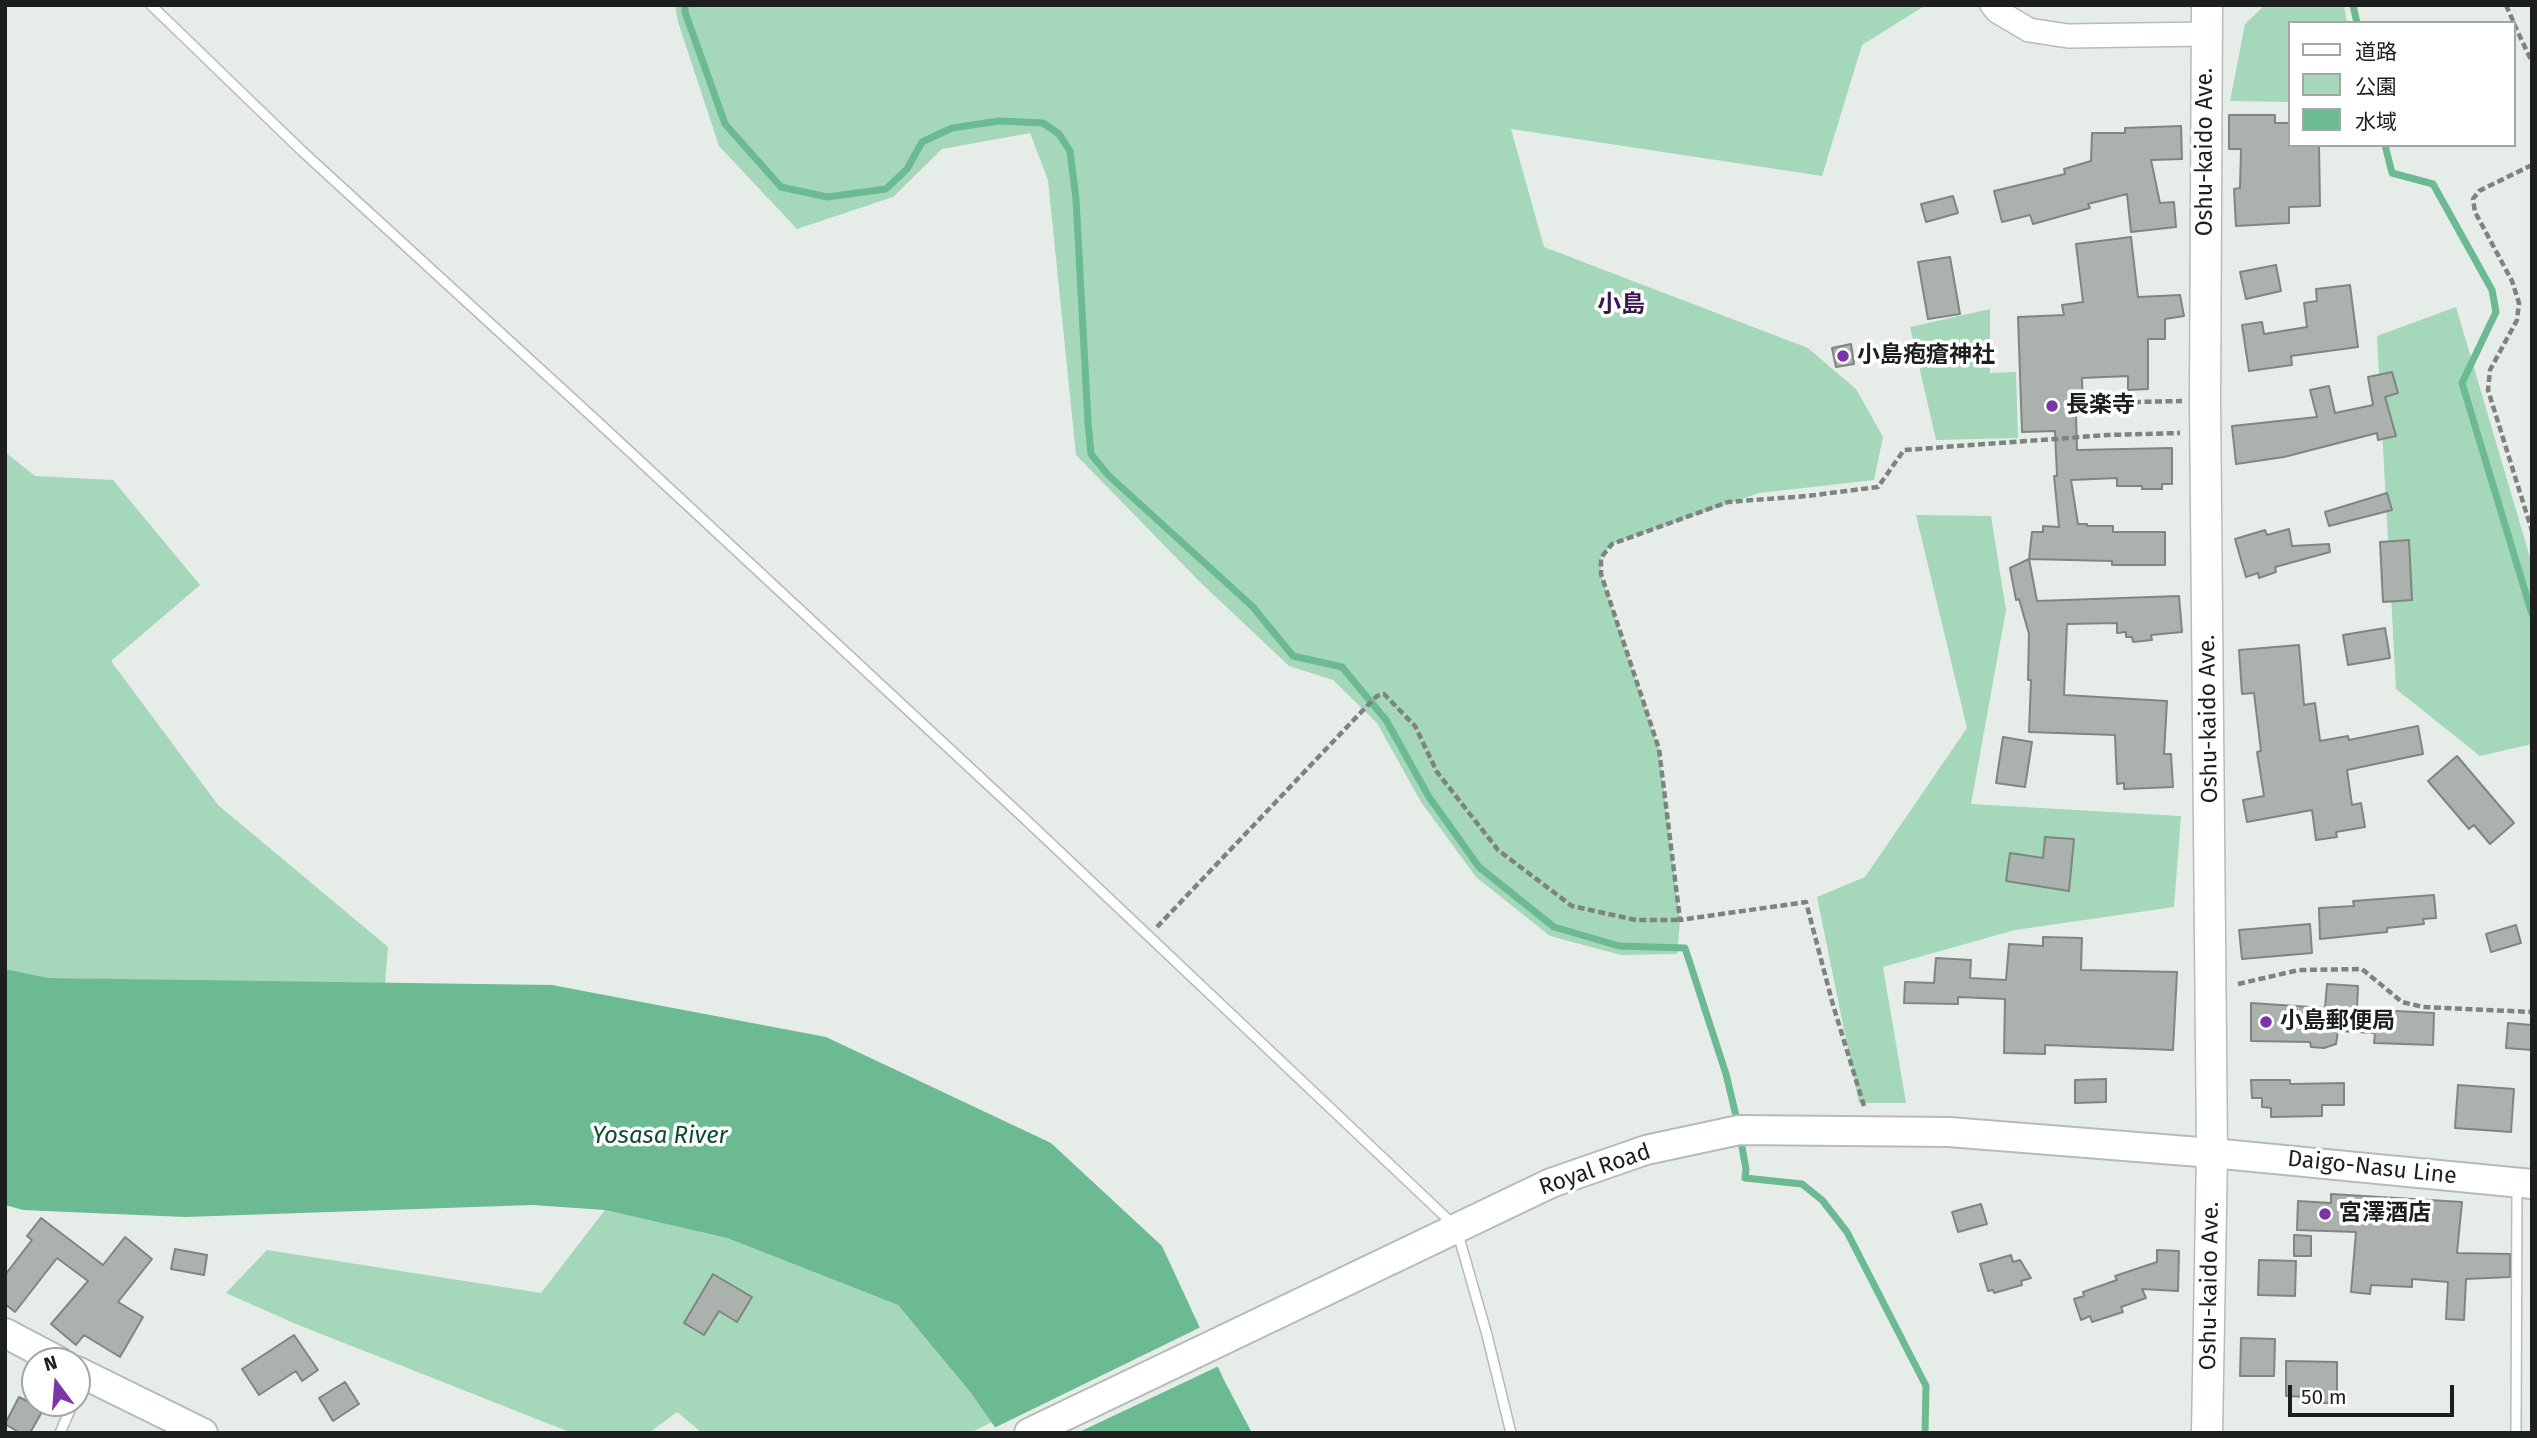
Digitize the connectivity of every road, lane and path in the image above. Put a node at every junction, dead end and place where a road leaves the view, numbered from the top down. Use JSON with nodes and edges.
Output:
{"nodes":[{"id":1,"x":151,"y":5,"type":"edge"},
{"id":2,"x":1992,"y":5,"type":"edge"},
{"id":3,"x":2506,"y":5,"type":"edge"},
{"id":4,"x":2207,"y":20,"type":"edge"},
{"id":5,"x":2513,"y":21,"type":"edge"},
{"id":6,"x":2516,"y":27,"type":"edge"},
{"id":7,"x":2532,"y":62,"type":"edge"},
{"id":8,"x":2532,"y":165,"type":"edge"},
{"id":9,"x":2205,"y":400,"type":"junction"},
{"id":10,"x":2092,"y":403,"type":"dead end"},
{"id":11,"x":2206,"y":432,"type":"junction"},
{"id":12,"x":2532,"y":531,"type":"edge"},
{"id":13,"x":1680,"y":920,"type":"junction"},
{"id":14,"x":1148,"y":936,"type":"junction"},
{"id":15,"x":2238,"y":984,"type":"dead end"},
{"id":16,"x":2532,"y":1012,"type":"edge"},
{"id":17,"x":1871,"y":1131,"type":"junction"},
{"id":18,"x":2212,"y":1153,"type":"junction"},
{"id":19,"x":2524,"y":1184,"type":"edge"},
{"id":20,"x":1456,"y":1227,"type":"junction"},
{"id":21,"x":5,"y":1333,"type":"edge"},
{"id":22,"x":32,"y":1347,"type":"edge"},
{"id":23,"x":91,"y":1386,"type":"edge"},
{"id":24,"x":202,"y":1433,"type":"edge"},
{"id":25,"x":1029,"y":1433,"type":"edge"},
{"id":26,"x":1511,"y":1433,"type":"edge"},
{"id":27,"x":2207,"y":1433,"type":"edge"},
{"id":28,"x":2516,"y":1433,"type":"edge"}],
"edges":[{"from":1,"to":14,"type":"lane"},
{"from":2,"to":4,"type":"street"},
{"from":3,"to":5,"type":"path"},
{"from":4,"to":9,"type":"highway","name":"Oshu-kaido Ave."},
{"from":6,"to":7,"type":"path"},
{"from":8,"to":12,"type":"path"},
{"from":9,"to":10,"type":"path"},
{"from":9,"to":11,"type":"highway","name":"Oshu-kaido Ave."},
{"from":11,"to":13,"type":"path"},
{"from":11,"to":18,"type":"highway","name":"Oshu-kaido Ave."},
{"from":13,"to":14,"type":"path"},
{"from":13,"to":17,"type":"path"},
{"from":14,"to":20,"type":"lane"},
{"from":15,"to":16,"type":"path"},
{"from":17,"to":18,"type":"main road","name":"Royal Road"},
{"from":17,"to":20,"type":"main road","name":"Royal Road"},
{"from":18,"to":19,"type":"main road","name":"Daigo-Nasu Line"},
{"from":18,"to":27,"type":"highway","name":"Oshu-kaido Ave."},
{"from":19,"to":28,"type":"lane"},
{"from":20,"to":25,"type":"main road","name":"Royal Road"},
{"from":20,"to":26,"type":"lane"},
{"from":21,"to":22,"type":"main road"},
{"from":23,"to":24,"type":"main road"}]}
